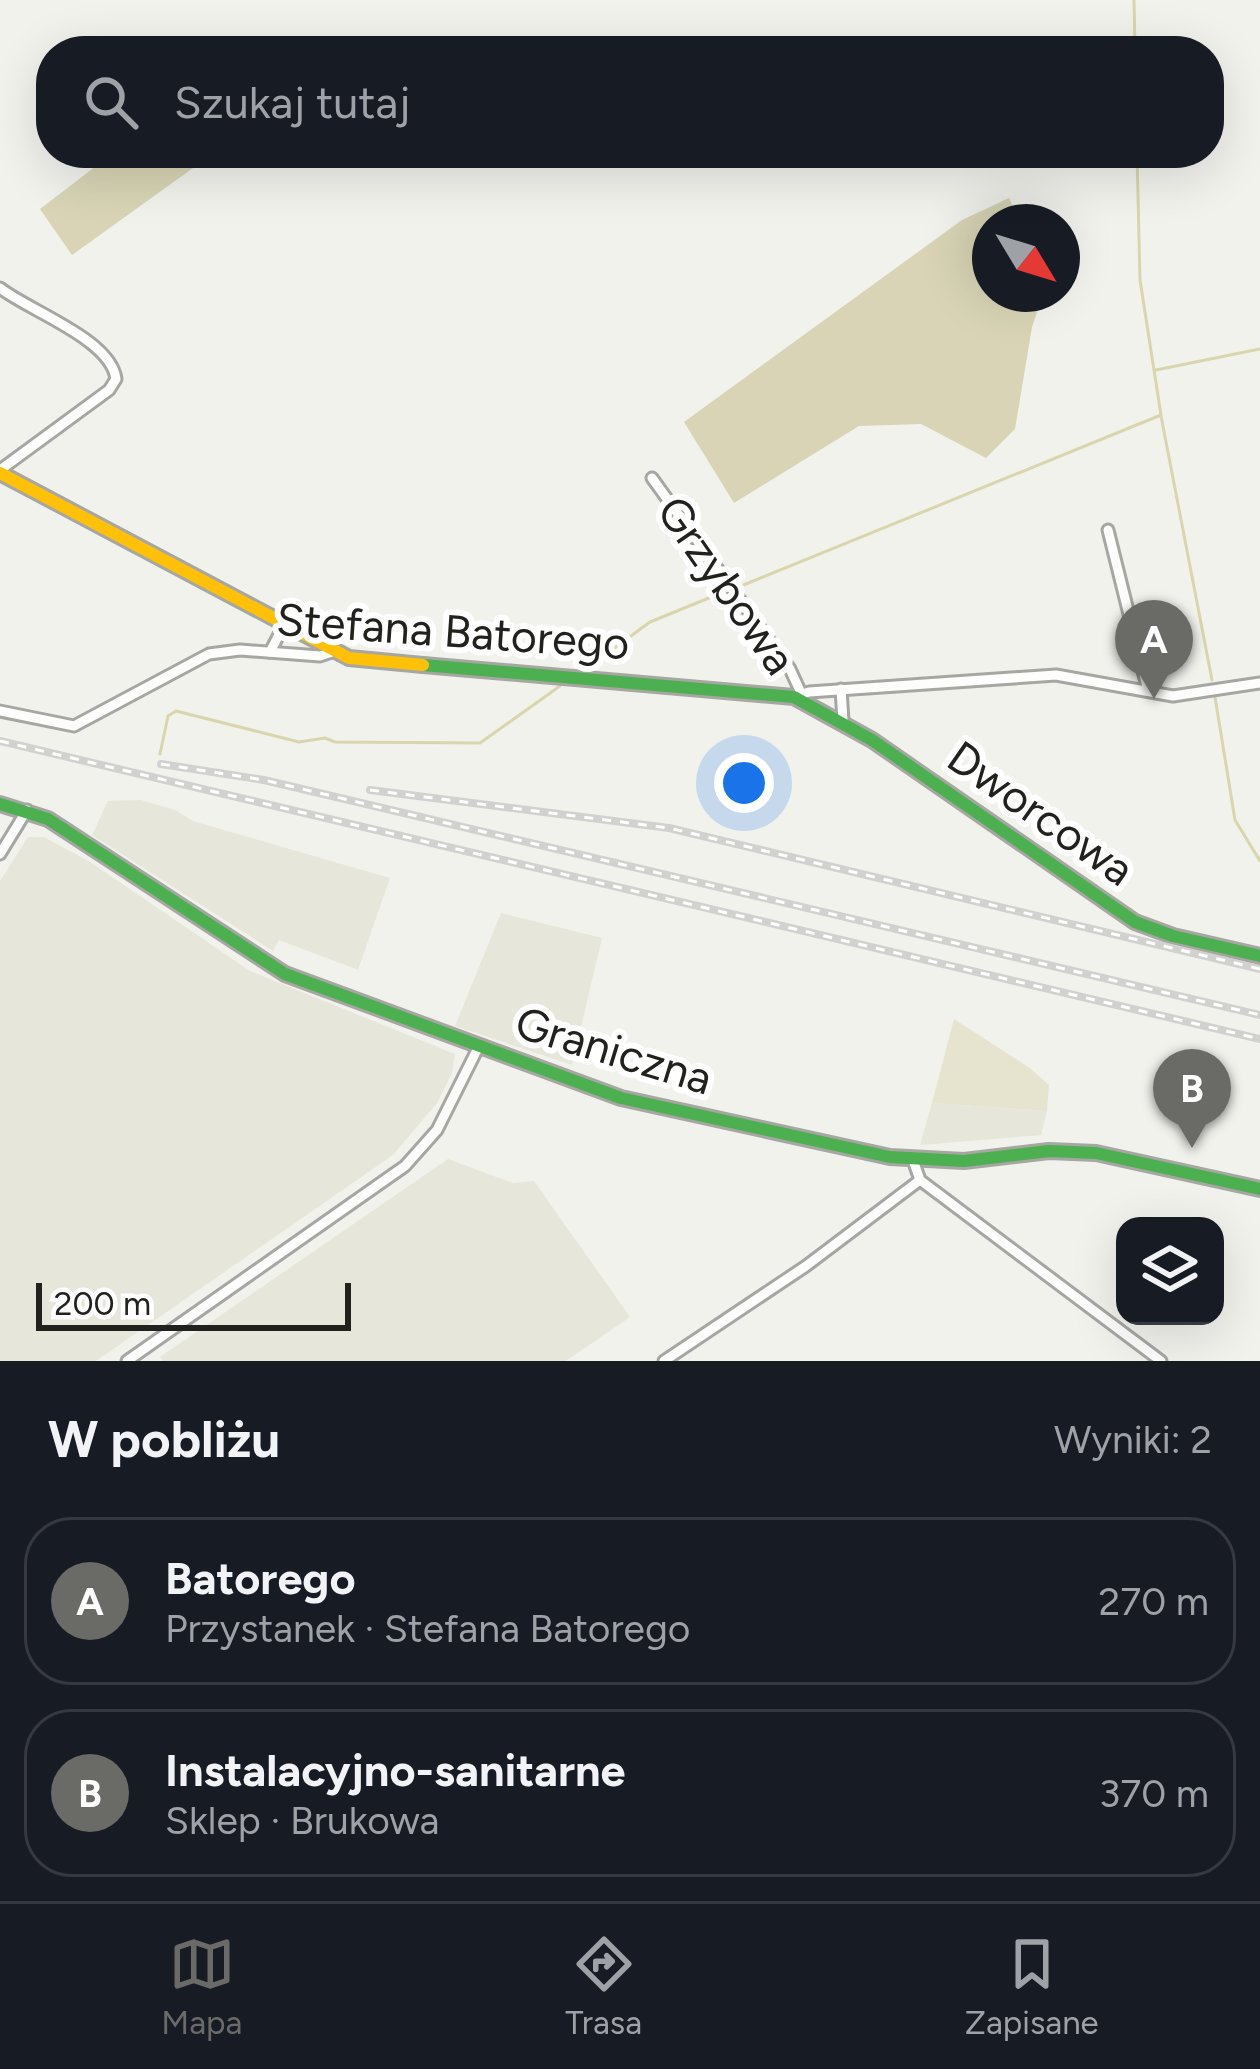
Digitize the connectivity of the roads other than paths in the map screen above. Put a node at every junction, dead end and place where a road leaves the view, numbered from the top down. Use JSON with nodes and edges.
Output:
{"nodes":[{"id":1,"x":0,"y":288,"type":"edge"},
{"id":2,"x":0,"y":472,"type":"edge"},
{"id":3,"x":652,"y":478,"type":"dead end"},
{"id":4,"x":1108,"y":530,"type":"dead end"},
{"id":5,"x":284,"y":625,"type":"junction"},
{"id":6,"x":270,"y":652,"type":"junction"},
{"id":7,"x":332,"y":652,"type":"junction"},
{"id":8,"x":1260,"y":683,"type":"edge"},
{"id":9,"x":841,"y":689,"type":"junction"},
{"id":10,"x":1148,"y":692,"type":"junction"},
{"id":11,"x":797,"y":695,"type":"junction"},
{"id":12,"x":0,"y":711,"type":"edge"},
{"id":13,"x":843,"y":721,"type":"junction"},
{"id":14,"x":0,"y":803,"type":"edge"},
{"id":15,"x":27,"y":810,"type":"junction"},
{"id":16,"x":0,"y":854,"type":"edge"},
{"id":17,"x":1260,"y":956,"type":"edge"},
{"id":18,"x":479,"y":1046,"type":"junction"},
{"id":19,"x":913,"y":1160,"type":"junction"},
{"id":20,"x":920,"y":1180,"type":"junction"},
{"id":21,"x":1260,"y":1190,"type":"edge"},
{"id":22,"x":127,"y":1361,"type":"edge"},
{"id":23,"x":664,"y":1361,"type":"edge"},
{"id":24,"x":1161,"y":1361,"type":"edge"}],
"edges":[{"from":1,"to":2,"type":"street"},
{"from":2,"to":5,"type":"street"},
{"from":3,"to":11,"type":"street","name":"Grzybowa"},
{"from":4,"to":10,"type":"street"},
{"from":5,"to":6,"type":"street"},
{"from":5,"to":7,"type":"street"},
{"from":6,"to":7,"type":"street","name":"Stefana Batorego"},
{"from":6,"to":12,"type":"street","name":"Stefana Batorego"},
{"from":7,"to":11,"type":"street","name":"Stefana Batorego"},
{"from":8,"to":10,"type":"street","name":"Stefana Batorego"},
{"from":9,"to":10,"type":"street","name":"Stefana Batorego"},
{"from":9,"to":11,"type":"street","name":"Stefana Batorego"},
{"from":9,"to":13,"type":"street"},
{"from":11,"to":13,"type":"street","name":"Dworcowa"},
{"from":13,"to":17,"type":"street","name":"Dworcowa"},
{"from":14,"to":15,"type":"street","name":"Graniczna"},
{"from":15,"to":16,"type":"street"},
{"from":15,"to":18,"type":"street","name":"Graniczna"},
{"from":18,"to":19,"type":"street","name":"Graniczna"},
{"from":18,"to":22,"type":"street"},
{"from":19,"to":20,"type":"street"},
{"from":19,"to":21,"type":"street","name":"Graniczna"},
{"from":20,"to":23,"type":"street"},
{"from":20,"to":24,"type":"street"}]}
